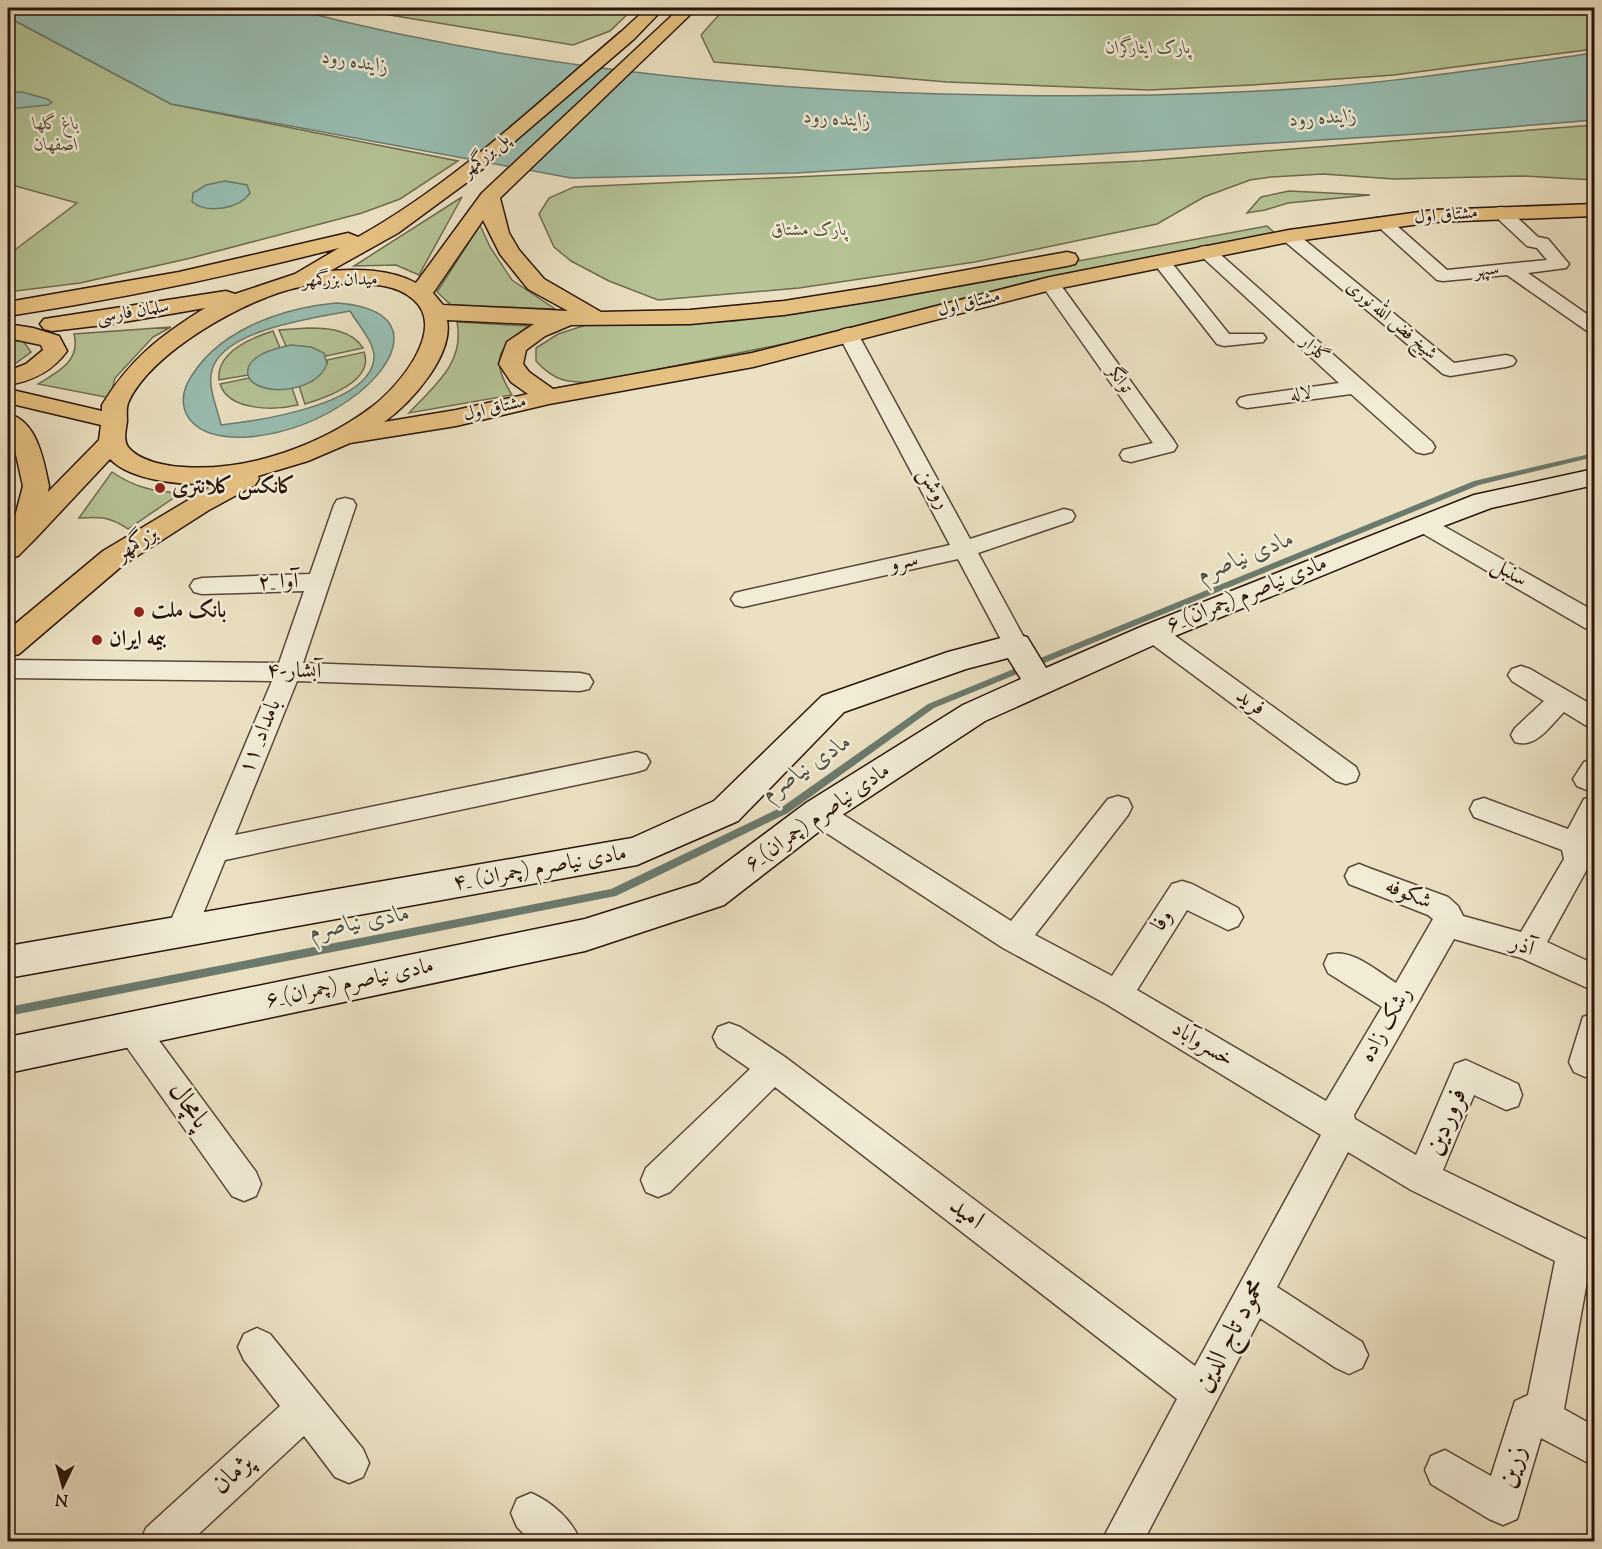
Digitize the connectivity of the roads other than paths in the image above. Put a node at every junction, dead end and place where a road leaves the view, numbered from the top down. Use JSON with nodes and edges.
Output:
{"nodes":[{"id":1,"x":656,"y":8,"type":"edge"},
{"id":2,"x":689,"y":8,"type":"edge"},
{"id":3,"x":494,"y":191,"type":"junction"},
{"id":4,"x":1594,"y":195,"type":"edge"},
{"id":5,"x":1594,"y":210,"type":"edge"},
{"id":6,"x":1500,"y":212,"type":"junction"},
{"id":7,"x":1382,"y":222,"type":"junction"},
{"id":8,"x":390,"y":228,"type":"junction"},
{"id":9,"x":1289,"y":236,"type":"junction"},
{"id":10,"x":1206,"y":251,"type":"junction"},
{"id":11,"x":1161,"y":261,"type":"junction"},
{"id":12,"x":1511,"y":269,"type":"junction"},
{"id":13,"x":298,"y":280,"type":"junction"},
{"id":14,"x":1050,"y":284,"type":"junction"},
{"id":15,"x":258,"y":292,"type":"junction"},
{"id":16,"x":428,"y":303,"type":"junction"},
{"id":17,"x":8,"y":309,"type":"edge"},
{"id":18,"x":568,"y":318,"type":"junction"},
{"id":19,"x":596,"y":318,"type":"junction"},
{"id":20,"x":1594,"y":327,"type":"edge"},
{"id":21,"x":8,"y":330,"type":"edge"},
{"id":22,"x":848,"y":334,"type":"junction"},
{"id":23,"x":1256,"y":338,"type":"dead end"},
{"id":24,"x":1506,"y":361,"type":"dead end"},
{"id":25,"x":8,"y":378,"type":"edge"},
{"id":26,"x":1355,"y":387,"type":"junction"},
{"id":27,"x":8,"y":396,"type":"edge"},
{"id":28,"x":549,"y":397,"type":"junction"},
{"id":29,"x":1247,"y":402,"type":"dead end"},
{"id":30,"x":456,"y":418,"type":"junction"},
{"id":31,"x":8,"y":422,"type":"edge"},
{"id":32,"x":113,"y":431,"type":"junction"},
{"id":33,"x":349,"y":435,"type":"junction"},
{"id":34,"x":1424,"y":447,"type":"dead end"},
{"id":35,"x":1131,"y":455,"type":"dead end"},
{"id":36,"x":279,"y":461,"type":"junction"},
{"id":37,"x":1594,"y":477,"type":"edge"},
{"id":38,"x":199,"y":504,"type":"junction"},
{"id":39,"x":345,"y":505,"type":"dead end"},
{"id":40,"x":1064,"y":516,"type":"dead end"},
{"id":41,"x":1423,"y":524,"type":"junction"},
{"id":42,"x":16,"y":541,"type":"edge"},
{"id":43,"x":966,"y":549,"type":"junction"},
{"id":44,"x":318,"y":582,"type":"junction"},
{"id":45,"x":202,"y":586,"type":"dead end"},
{"id":46,"x":743,"y":600,"type":"dead end"},
{"id":47,"x":1594,"y":622,"type":"edge"},
{"id":48,"x":1154,"y":633,"type":"junction"},
{"id":49,"x":1016,"y":645,"type":"junction"},
{"id":50,"x":8,"y":646,"type":"edge"},
{"id":51,"x":8,"y":669,"type":"edge"},
{"id":52,"x":288,"y":672,"type":"junction"},
{"id":53,"x":1521,"y":675,"type":"dead end"},
{"id":54,"x":580,"y":682,"type":"dead end"},
{"id":55,"x":1040,"y":685,"type":"junction"},
{"id":56,"x":1562,"y":699,"type":"junction"},
{"id":57,"x":1594,"y":718,"type":"edge"},
{"id":58,"x":1524,"y":735,"type":"dead end"},
{"id":59,"x":637,"y":762,"type":"dead end"},
{"id":60,"x":1594,"y":769,"type":"edge"},
{"id":61,"x":1346,"y":774,"type":"dead end"},
{"id":62,"x":1594,"y":782,"type":"edge"},
{"id":63,"x":1118,"y":807,"type":"dead end"},
{"id":64,"x":1594,"y":807,"type":"edge"},
{"id":65,"x":1484,"y":809,"type":"dead end"},
{"id":66,"x":818,"y":813,"type":"junction"},
{"id":67,"x":216,"y":850,"type":"junction"},
{"id":68,"x":1582,"y":856,"type":"edge"},
{"id":69,"x":1359,"y":876,"type":"dead end"},
{"id":70,"x":1228,"y":917,"type":"dead end"},
{"id":71,"x":1447,"y":924,"type":"junction"},
{"id":72,"x":181,"y":932,"type":"junction"},
{"id":73,"x":1014,"y":939,"type":"junction"},
{"id":74,"x":1528,"y":947,"type":"junction"},
{"id":75,"x":8,"y":962,"type":"edge"},
{"id":76,"x":1339,"y":964,"type":"dead end"},
{"id":77,"x":1594,"y":978,"type":"edge"},
{"id":78,"x":1117,"y":994,"type":"junction"},
{"id":79,"x":1400,"y":1002,"type":"junction"},
{"id":80,"x":1594,"y":1027,"type":"edge"},
{"id":81,"x":132,"y":1029,"type":"junction"},
{"id":82,"x":729,"y":1037,"type":"dead end"},
{"id":83,"x":8,"y":1055,"type":"edge"},
{"id":84,"x":1585,"y":1062,"type":"dead end"},
{"id":85,"x":774,"y":1067,"type":"junction"},
{"id":86,"x":1506,"y":1095,"type":"dead end"},
{"id":87,"x":1342,"y":1130,"type":"junction"},
{"id":88,"x":1423,"y":1178,"type":"junction"},
{"id":89,"x":658,"y":1180,"type":"dead end"},
{"id":90,"x":244,"y":1184,"type":"dead end"},
{"id":91,"x":1585,"y":1256,"type":"edge"},
{"id":92,"x":1254,"y":1293,"type":"junction"},
{"id":93,"x":257,"y":1347,"type":"dead end"},
{"id":94,"x":1349,"y":1355,"type":"dead end"},
{"id":95,"x":1200,"y":1393,"type":"junction"},
{"id":96,"x":306,"y":1408,"type":"junction"},
{"id":97,"x":1543,"y":1418,"type":"junction"},
{"id":98,"x":1594,"y":1447,"type":"edge"},
{"id":99,"x":349,"y":1463,"type":"dead end"},
{"id":100,"x":1445,"y":1470,"type":"dead end"},
{"id":101,"x":531,"y":1513,"type":"dead end"},
{"id":102,"x":160,"y":1542,"type":"edge"},
{"id":103,"x":561,"y":1542,"type":"edge"},
{"id":104,"x":1121,"y":1542,"type":"edge"}],
"edges":[{"from":1,"to":8,"type":"main road","name":"پل بزرگمهر"},
{"from":2,"to":3,"type":"main road","name":"پل بزرگمهر"},
{"from":3,"to":16,"type":"main road","name":"پل بزرگمهر"},
{"from":3,"to":19,"type":"main road"},
{"from":4,"to":19,"type":"main road","name":"مشتاق اول"},
{"from":5,"to":6,"type":"main road","name":"مشتاق اول"},
{"from":6,"to":7,"type":"main road","name":"مشتاق اول"},
{"from":6,"to":12,"type":"street"},
{"from":7,"to":9,"type":"main road","name":"مشتاق اول"},
{"from":7,"to":12,"type":"street","name":"سپهر"},
{"from":8,"to":13,"type":"main road","name":"پل بزرگمهر"},
{"from":8,"to":17,"type":"main road"},
{"from":9,"to":10,"type":"main road","name":"مشتاق اول"},
{"from":9,"to":24,"type":"street","name":"شیخ فض الله نوری"},
{"from":10,"to":11,"type":"main road","name":"مشتاق اول"},
{"from":10,"to":26,"type":"street","name":"گلزار"},
{"from":11,"to":14,"type":"main road","name":"مشتاق اول"},
{"from":11,"to":23,"type":"street"},
{"from":12,"to":20,"type":"street","name":"سپهر"},
{"from":13,"to":15,"type":"main road","name":"میدان بزرگمهر"},
{"from":13,"to":16,"type":"main road","name":"میدان بزرگمهر"},
{"from":14,"to":22,"type":"main road","name":"مشتاق اول"},
{"from":14,"to":35,"type":"street","name":"توانگر"},
{"from":15,"to":21,"type":"main road","name":"سلمان فارسی"},
{"from":15,"to":32,"type":"main road","name":"میدان بزرگمهر"},
{"from":16,"to":18,"type":"main road","name":"مشتاق اول"},
{"from":16,"to":33,"type":"main road"},
{"from":18,"to":19,"type":"main road","name":"مشتاق اول"},
{"from":18,"to":28,"type":"main road"},
{"from":21,"to":25,"type":"main road"},
{"from":22,"to":28,"type":"main road","name":"مشتاق اول"},
{"from":22,"to":43,"type":"street","name":"روشن"},
{"from":26,"to":29,"type":"street","name":"لاله"},
{"from":26,"to":34,"type":"street","name":"گلزار"},
{"from":27,"to":32,"type":"main road"},
{"from":28,"to":30,"type":"main road","name":"مشتاق اول"},
{"from":30,"to":33,"type":"main road","name":"مشتاق اول"},
{"from":30,"to":38,"type":"main road"},
{"from":31,"to":42,"type":"main road"},
{"from":32,"to":36,"type":"main road"},
{"from":32,"to":42,"type":"main road"},
{"from":33,"to":36,"type":"main road"},
{"from":36,"to":38,"type":"main road","name":"بزرگمهر"},
{"from":37,"to":41,"type":"street","name":"۶_مادی نیاصرم (چمران)"},
{"from":38,"to":50,"type":"main road","name":"بزرگمهر"},
{"from":39,"to":44,"type":"street","name":"۱۱ _بامداد"},
{"from":40,"to":43,"type":"street","name":"سرو"},
{"from":41,"to":47,"type":"street","name":"سنبل"},
{"from":41,"to":48,"type":"street","name":"۶_مادی نیاصرم (چمران)"},
{"from":43,"to":46,"type":"street","name":"سرو"},
{"from":43,"to":49,"type":"street","name":"روشن"},
{"from":44,"to":45,"type":"street","name":"۲_ آوا"},
{"from":44,"to":52,"type":"street","name":"۱۱ _بامداد"},
{"from":48,"to":55,"type":"street","name":"۶_مادی نیاصرم (چمران)"},
{"from":48,"to":61,"type":"street","name":"فرید"},
{"from":49,"to":55,"type":"street"},
{"from":49,"to":72,"type":"street","name":"۴_ مادی نیاصرم (چمران)"},
{"from":51,"to":52,"type":"street","name":"۴-آبشار"},
{"from":52,"to":54,"type":"street","name":"۴-آبشار"},
{"from":52,"to":67,"type":"street","name":"۱۱ _بامداد"},
{"from":53,"to":56,"type":"street"},
{"from":55,"to":66,"type":"street","name":"۶_مادی نیاصرم (چمران)"},
{"from":56,"to":57,"type":"street"},
{"from":56,"to":58,"type":"street"},
{"from":59,"to":67,"type":"street"},
{"from":60,"to":62,"type":"street"},
{"from":63,"to":73,"type":"street"},
{"from":64,"to":68,"type":"street"},
{"from":65,"to":68,"type":"street"},
{"from":66,"to":73,"type":"street","name":"خسروآباد"},
{"from":66,"to":81,"type":"street","name":"۶_مادی نیاصرم (چمران)"},
{"from":67,"to":72,"type":"street","name":"۱۱ _بامداد"},
{"from":68,"to":74,"type":"street"},
{"from":69,"to":71,"type":"street","name":"شکوفه"},
{"from":70,"to":78,"type":"street","name":"وفا"},
{"from":71,"to":74,"type":"street","name":"آذر"},
{"from":71,"to":79,"type":"street","name":"رشک زاده"},
{"from":72,"to":75,"type":"street","name":"۴_ مادی نیاصرم (چمران)"},
{"from":73,"to":78,"type":"street","name":"خسروآباد"},
{"from":74,"to":77,"type":"street","name":"آذر"},
{"from":76,"to":79,"type":"street"},
{"from":78,"to":87,"type":"street","name":"خسروآباد"},
{"from":79,"to":87,"type":"street","name":"رشک زاده"},
{"from":80,"to":84,"type":"street"},
{"from":81,"to":83,"type":"street","name":"۶_مادی نیاصرم (چمران)"},
{"from":81,"to":90,"type":"street","name":"پامچال"},
{"from":82,"to":85,"type":"street","name":"امید"},
{"from":85,"to":89,"type":"street"},
{"from":85,"to":95,"type":"street","name":"امید"},
{"from":86,"to":88,"type":"street","name":"فروردین"},
{"from":87,"to":88,"type":"street","name":"خسروآباد"},
{"from":87,"to":92,"type":"street","name":"محمود تاج الدین"},
{"from":88,"to":91,"type":"street","name":"خسروآباد"},
{"from":91,"to":97,"type":"street","name":"زرین"},
{"from":92,"to":94,"type":"street"},
{"from":92,"to":95,"type":"street","name":"محمود تاج الدین"},
{"from":93,"to":96,"type":"street"},
{"from":95,"to":104,"type":"street","name":"محمود تاج الدین"},
{"from":96,"to":99,"type":"street"},
{"from":96,"to":102,"type":"street","name":"پژمان"},
{"from":97,"to":98,"type":"street","name":"زرین"},
{"from":97,"to":100,"type":"street","name":"زرین"},
{"from":101,"to":103,"type":"street"}]}
